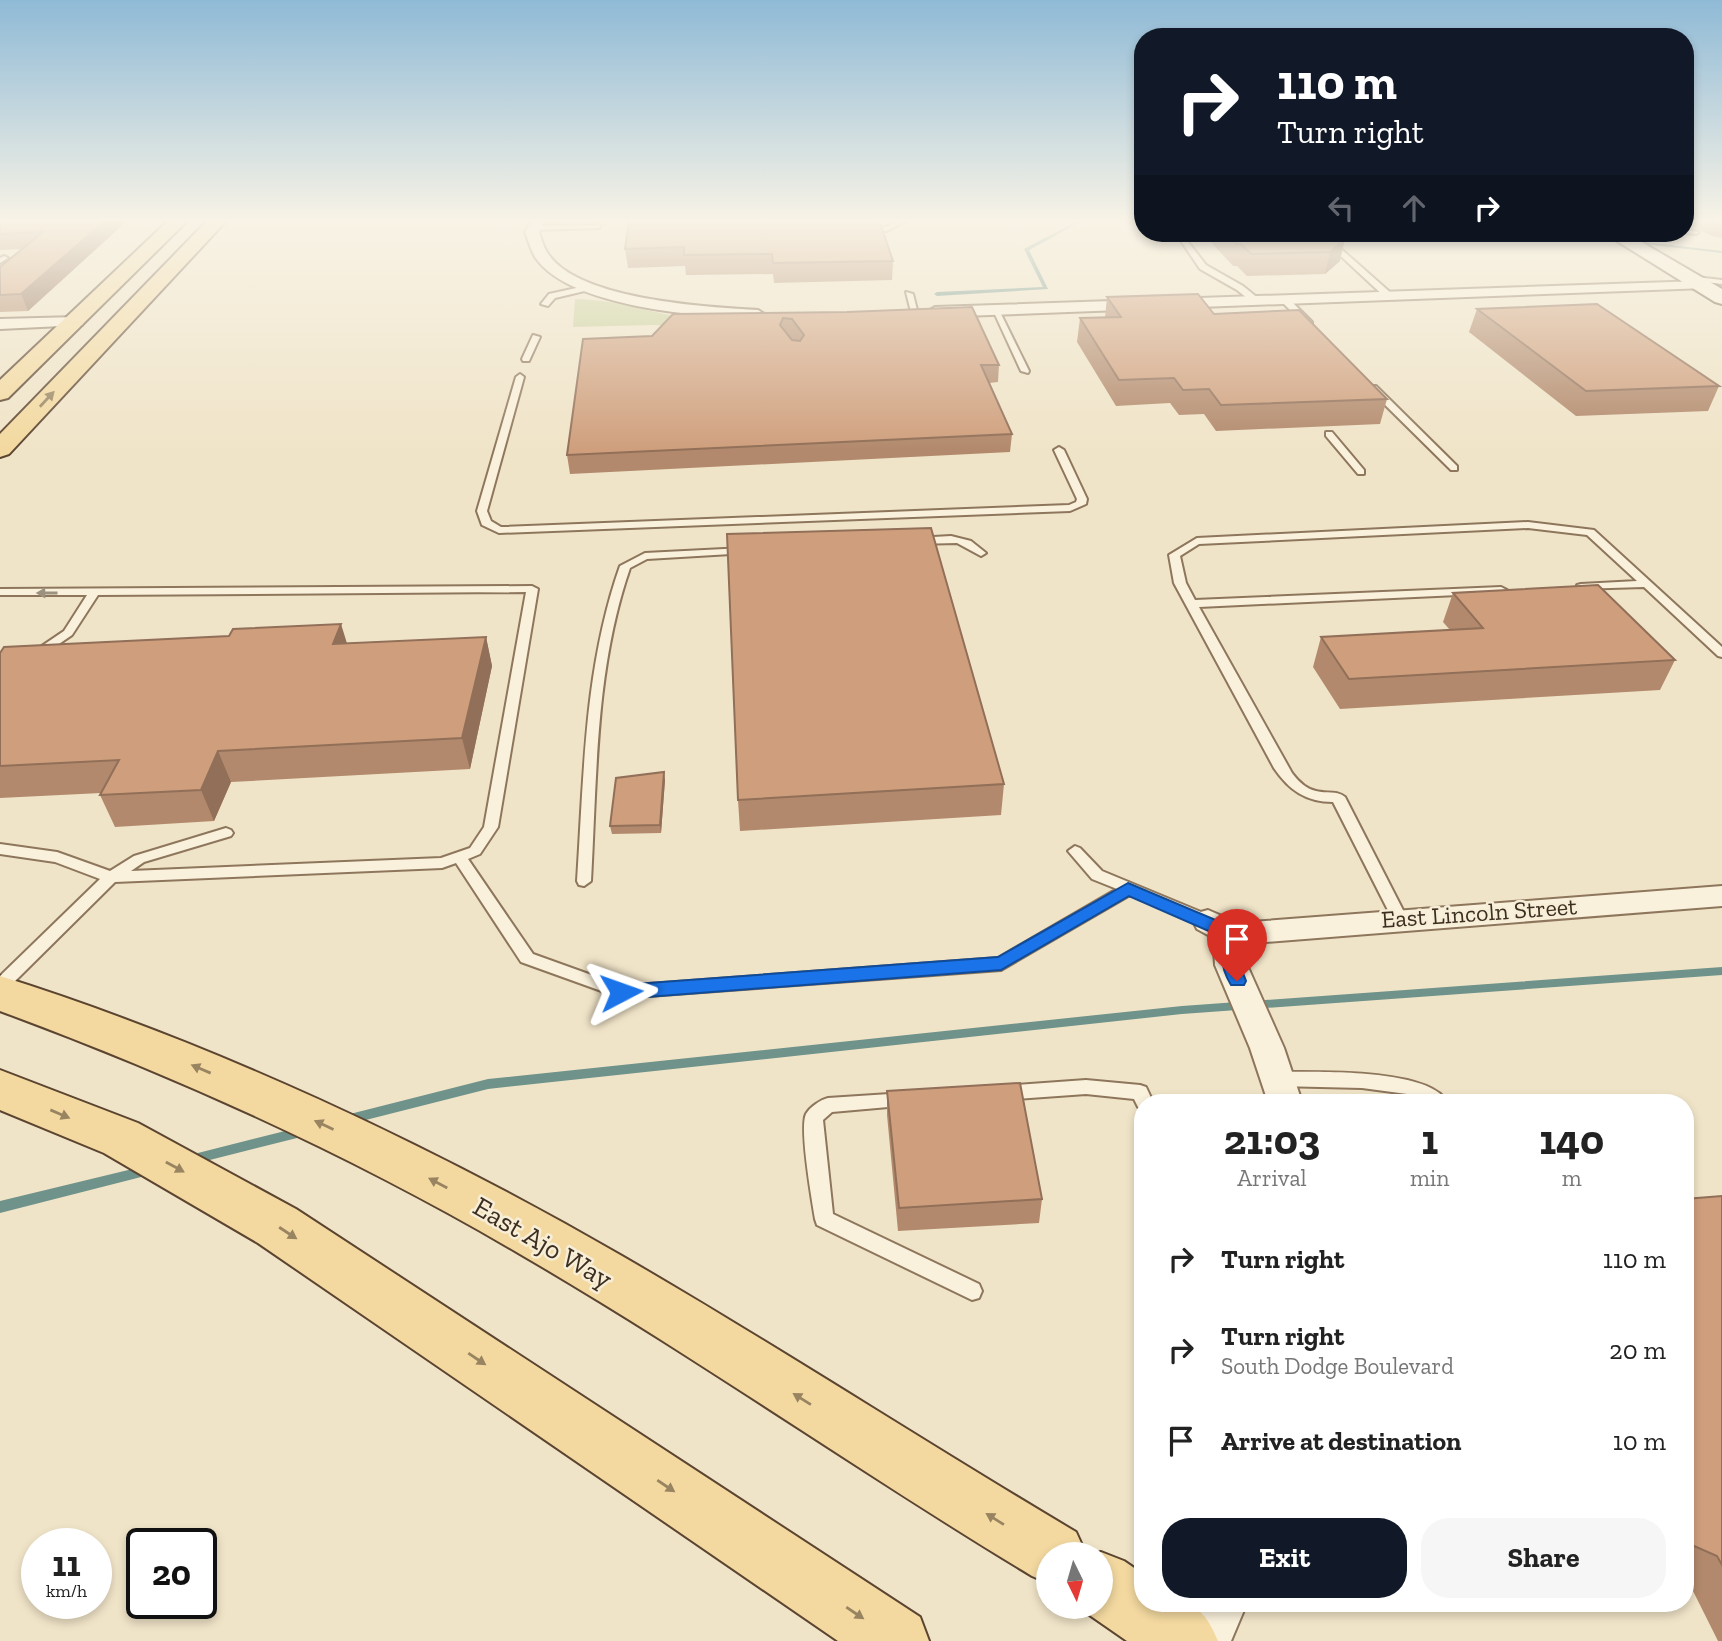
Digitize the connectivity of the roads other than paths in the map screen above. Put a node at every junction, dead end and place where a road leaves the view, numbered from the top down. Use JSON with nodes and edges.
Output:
{"nodes":[{"id":1,"x":101,"y":297,"type":"edge"},
{"id":2,"x":145,"y":297,"type":"edge"},
{"id":3,"x":551,"y":297,"type":"edge"},
{"id":4,"x":619,"y":297,"type":"edge"},
{"id":5,"x":909,"y":297,"type":"edge"},
{"id":6,"x":1250,"y":297,"type":"edge"},
{"id":7,"x":1374,"y":297,"type":"edge"},
{"id":8,"x":1285,"y":300,"type":"junction"},
{"id":9,"x":1255,"y":301,"type":"junction"},
{"id":10,"x":545,"y":304,"type":"dead end"},
{"id":11,"x":995,"y":310,"type":"junction"},
{"id":12,"x":909,"y":313,"type":"joint"},
{"id":13,"x":776,"y":316,"type":"edge"},
{"id":14,"x":76,"y":321,"type":"junction"},
{"id":15,"x":0,"y":324,"type":"edge"},
{"id":16,"x":1316,"y":332,"type":"edge"},
{"id":17,"x":536,"y":337,"type":"dead end"},
{"id":18,"x":526,"y":359,"type":"dead end"},
{"id":19,"x":1025,"y":371,"type":"dead end"},
{"id":20,"x":520,"y":376,"type":"dead end"},
{"id":21,"x":1365,"y":380,"type":"edge"},
{"id":22,"x":0,"y":393,"type":"edge"},
{"id":23,"x":1329,"y":434,"type":"dead end"},
{"id":24,"x":0,"y":449,"type":"edge"},
{"id":25,"x":1059,"y":450,"type":"dead end"},
{"id":26,"x":1454,"y":468,"type":"dead end"},
{"id":27,"x":1361,"y":472,"type":"dead end"},
{"id":28,"x":896,"y":542,"type":"edge"},
{"id":29,"x":757,"y":550,"type":"edge"},
{"id":30,"x":981,"y":554,"type":"dead end"},
{"id":31,"x":1646,"y":584,"type":"junction"},
{"id":32,"x":1563,"y":587,"type":"edge"},
{"id":33,"x":1508,"y":590,"type":"edge"},
{"id":34,"x":0,"y":592,"type":"edge"},
{"id":35,"x":94,"y":593,"type":"junction"},
{"id":36,"x":1191,"y":604,"type":"junction"},
{"id":37,"x":1722,"y":653,"type":"edge"},
{"id":38,"x":27,"y":662,"type":"edge"},
{"id":39,"x":226,"y":833,"type":"dead end"},
{"id":40,"x":0,"y":849,"type":"edge"},
{"id":41,"x":1075,"y":851,"type":"dead end"},
{"id":42,"x":459,"y":857,"type":"junction"},
{"id":43,"x":111,"y":877,"type":"junction"},
{"id":44,"x":584,"y":881,"type":"dead end"},
{"id":45,"x":1128,"y":889,"type":"junction"},
{"id":46,"x":1722,"y":896,"type":"edge"},
{"id":47,"x":1399,"y":918,"type":"junction"},
{"id":48,"x":1208,"y":921,"type":"joint"},
{"id":49,"x":1238,"y":937,"type":"junction"},
{"id":50,"x":0,"y":986,"type":"edge"},
{"id":51,"x":0,"y":993,"type":"edge"},
{"id":52,"x":1276,"y":1077,"type":"edge"},
{"id":53,"x":0,"y":1089,"type":"edge"},
{"id":54,"x":991,"y":1094,"type":"edge"},
{"id":55,"x":1141,"y":1094,"type":"edge"},
{"id":56,"x":1422,"y":1094,"type":"edge"},
{"id":57,"x":923,"y":1099,"type":"edge"},
{"id":58,"x":972,"y":1291,"type":"dead end"},
{"id":59,"x":1036,"y":1543,"type":"edge"},
{"id":60,"x":1113,"y":1592,"type":"edge"},
{"id":61,"x":1134,"y":1606,"type":"edge"},
{"id":62,"x":1142,"y":1612,"type":"edge"},
{"id":63,"x":1219,"y":1612,"type":"edge"},
{"id":64,"x":896,"y":1641,"type":"edge"},
{"id":65,"x":1185,"y":1641,"type":"edge"},
{"id":66,"x":1206,"y":1641,"type":"edge"}],
"edges":[{"from":1,"to":14,"type":"main road"},
{"from":24,"to":2,"type":"main road","one_way":true},
{"from":3,"to":10,"type":"lane"},
{"from":4,"to":13,"type":"street"},
{"from":5,"to":12,"type":"lane"},
{"from":6,"to":9,"type":"lane"},
{"from":7,"to":8,"type":"street"},
{"from":8,"to":9,"type":"street"},
{"from":8,"to":16,"type":"lane"},
{"from":9,"to":11,"type":"street"},
{"from":11,"to":12,"type":"street"},
{"from":11,"to":19,"type":"lane"},
{"from":14,"to":15,"type":"street"},
{"from":14,"to":22,"type":"main road"},
{"from":17,"to":18,"type":"lane"},
{"from":20,"to":25,"type":"lane"},
{"from":21,"to":26,"type":"lane"},
{"from":23,"to":27,"type":"lane"},
{"from":28,"to":30,"type":"lane"},
{"from":29,"to":44,"type":"lane"},
{"from":31,"to":32,"type":"lane"},
{"from":31,"to":36,"type":"lane"},
{"from":31,"to":37,"type":"lane"},
{"from":33,"to":36,"type":"lane"},
{"from":35,"to":34,"type":"lane","one_way":true},
{"from":35,"to":38,"type":"lane"},
{"from":35,"to":42,"type":"lane"},
{"from":36,"to":47,"type":"lane"},
{"from":39,"to":43,"type":"lane"},
{"from":40,"to":43,"type":"lane"},
{"from":41,"to":45,"type":"lane"},
{"from":42,"to":43,"type":"lane"},
{"from":42,"to":45,"type":"lane"},
{"from":43,"to":50,"type":"lane"},
{"from":45,"to":48,"type":"lane"},
{"from":46,"to":47,"type":"street","name":"East Lincoln Street"},
{"from":47,"to":49,"type":"street","name":"East Lincoln Street"},
{"from":48,"to":49,"type":"street"},
{"from":49,"to":52,"type":"street"},
{"from":59,"to":51,"type":"main road","name":"East Ajo Way","one_way":true},
{"from":52,"to":56,"type":"lane"},
{"from":53,"to":64,"type":"main road","one_way":true},
{"from":54,"to":55,"type":"lane"},
{"from":57,"to":58,"type":"lane"},
{"from":60,"to":61,"type":"main road"},
{"from":62,"to":65,"type":"main road"},
{"from":63,"to":66,"type":"street"}]}
